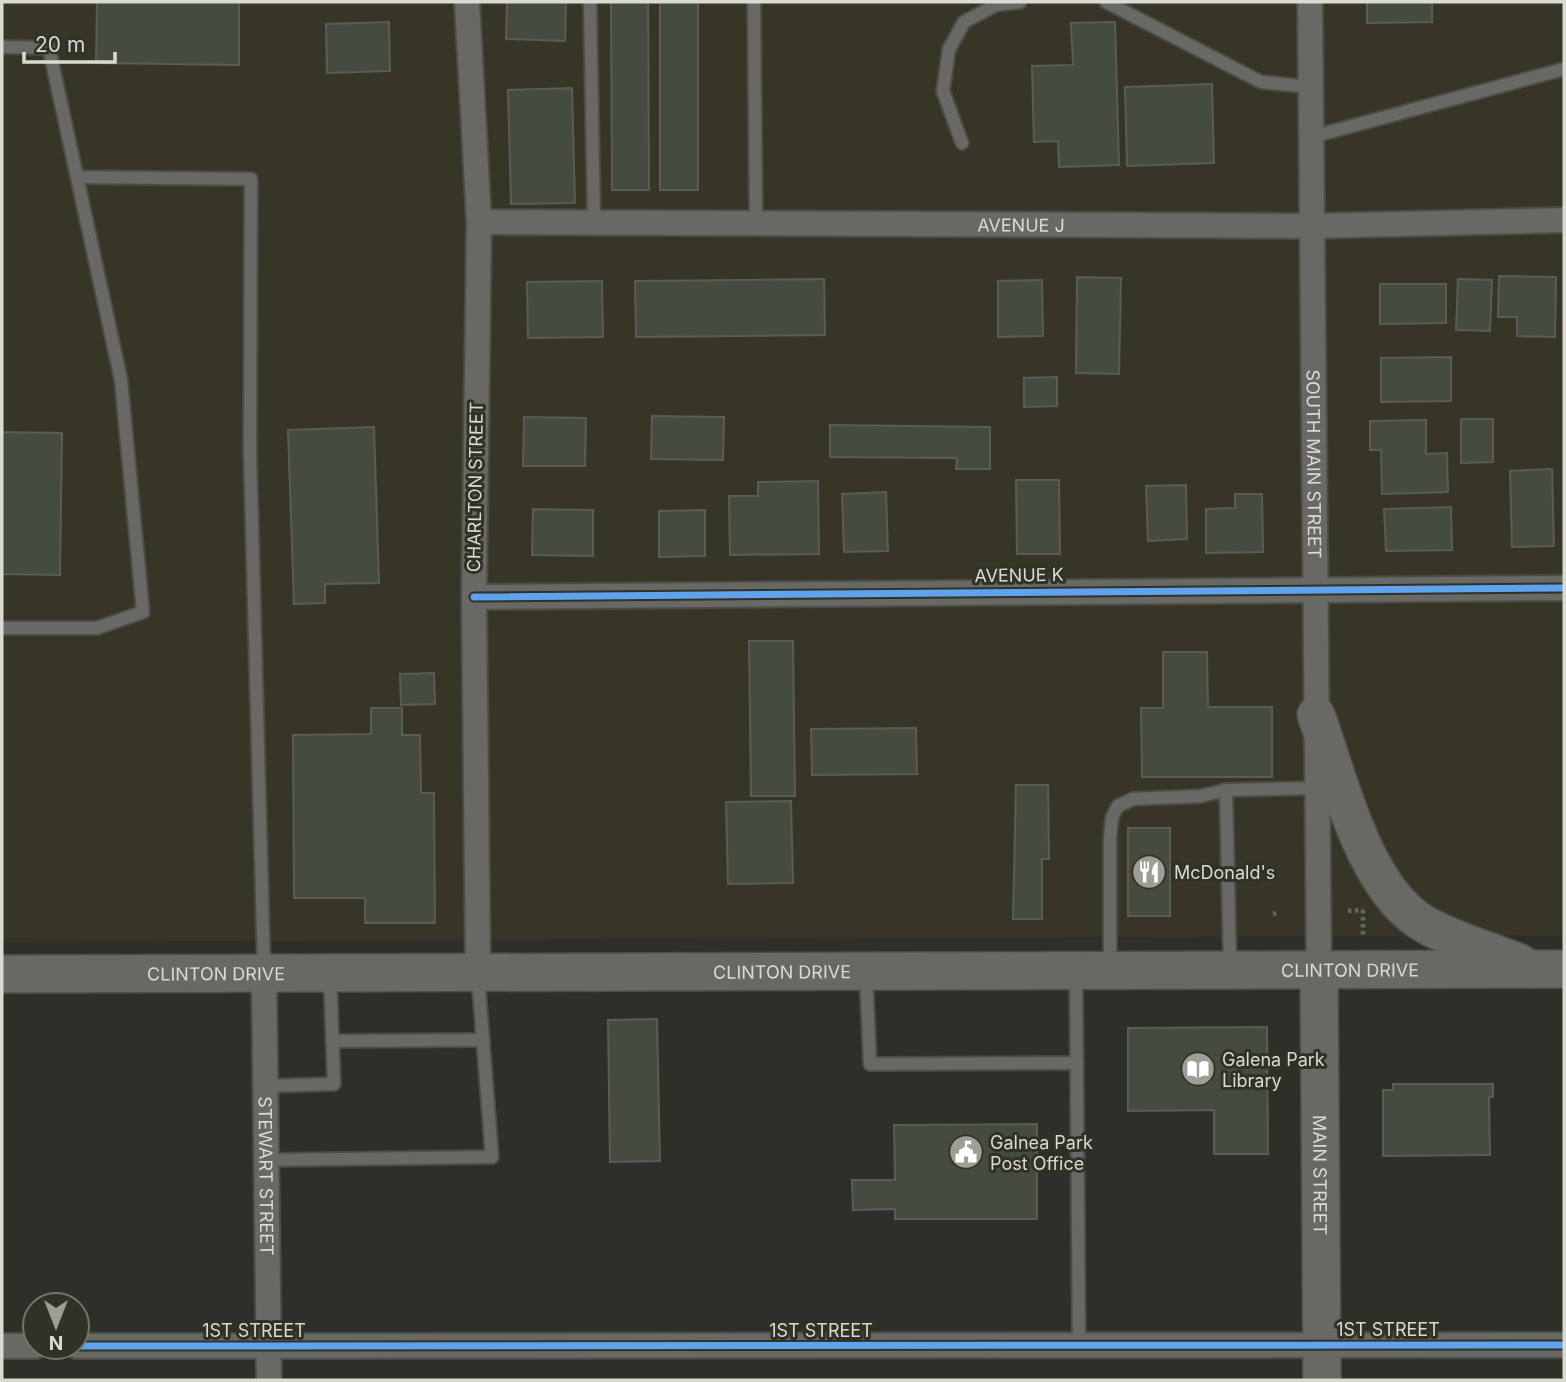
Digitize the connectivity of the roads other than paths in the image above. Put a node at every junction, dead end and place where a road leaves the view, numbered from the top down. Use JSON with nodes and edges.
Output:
{"nodes":[{"id":1,"x":467,"y":2,"type":"edge"},
{"id":2,"x":590,"y":2,"type":"edge"},
{"id":3,"x":754,"y":2,"type":"edge"},
{"id":4,"x":1020,"y":2,"type":"edge"},
{"id":5,"x":1105,"y":2,"type":"edge"},
{"id":6,"x":1310,"y":2,"type":"edge"},
{"id":7,"x":2,"y":47,"type":"edge"},
{"id":8,"x":1564,"y":69,"type":"edge"},
{"id":9,"x":1311,"y":87,"type":"junction"},
{"id":10,"x":1311,"y":137,"type":"junction"},
{"id":11,"x":962,"y":143,"type":"dead end"},
{"id":12,"x":77,"y":177,"type":"junction"},
{"id":13,"x":1564,"y":220,"type":"edge"},
{"id":14,"x":478,"y":222,"type":"junction"},
{"id":15,"x":594,"y":222,"type":"junction"},
{"id":16,"x":756,"y":223,"type":"junction"},
{"id":17,"x":1312,"y":226,"type":"junction"},
{"id":18,"x":1564,"y":587,"type":"edge"},
{"id":19,"x":1315,"y":588,"type":"junction"},
{"id":20,"x":474,"y":597,"type":"junction"},
{"id":21,"x":2,"y":628,"type":"edge"},
{"id":22,"x":1317,"y":715,"type":"junction"},
{"id":23,"x":1317,"y":788,"type":"junction"},
{"id":24,"x":1226,"y":790,"type":"junction"},
{"id":25,"x":1549,"y":969,"type":"edge"},
{"id":26,"x":1093,"y":970,"type":"junction"},
{"id":27,"x":1230,"y":970,"type":"junction"},
{"id":28,"x":1319,"y":970,"type":"junction"},
{"id":29,"x":866,"y":971,"type":"junction"},
{"id":30,"x":264,"y":973,"type":"junction"},
{"id":31,"x":330,"y":973,"type":"junction"},
{"id":32,"x":478,"y":973,"type":"junction"},
{"id":33,"x":2,"y":974,"type":"edge"},
{"id":34,"x":483,"y":1040,"type":"junction"},
{"id":35,"x":332,"y":1041,"type":"junction"},
{"id":36,"x":1077,"y":1063,"type":"junction"},
{"id":37,"x":266,"y":1086,"type":"junction"},
{"id":38,"x":266,"y":1160,"type":"junction"},
{"id":39,"x":1079,"y":1345,"type":"junction"},
{"id":40,"x":1564,"y":1345,"type":"edge"},
{"id":41,"x":2,"y":1346,"type":"edge"},
{"id":42,"x":21,"y":1346,"type":"edge"},
{"id":43,"x":91,"y":1346,"type":"edge"},
{"id":44,"x":268,"y":1346,"type":"junction"},
{"id":45,"x":1322,"y":1363,"type":"edge"},
{"id":46,"x":269,"y":1380,"type":"edge"}],
"edges":[{"from":1,"to":14,"type":"street","name":"CHARLTON STREET"},
{"from":2,"to":15,"type":"lane"},
{"from":3,"to":16,"type":"lane"},
{"from":4,"to":11,"type":"lane"},
{"from":5,"to":9,"type":"lane"},
{"from":6,"to":9,"type":"street","name":"SOUTH MAIN STREET"},
{"from":7,"to":12,"type":"lane"},
{"from":8,"to":10,"type":"lane"},
{"from":9,"to":10,"type":"street","name":"SOUTH MAIN STREET"},
{"from":10,"to":17,"type":"street","name":"SOUTH MAIN STREET"},
{"from":12,"to":21,"type":"lane"},
{"from":12,"to":30,"type":"lane"},
{"from":13,"to":17,"type":"street","name":"AVENUE J"},
{"from":14,"to":15,"type":"street","name":"AVENUE J"},
{"from":14,"to":20,"type":"street","name":"CHARLTON STREET"},
{"from":15,"to":16,"type":"street","name":"AVENUE J"},
{"from":16,"to":17,"type":"street","name":"AVENUE J"},
{"from":17,"to":19,"type":"street","name":"SOUTH MAIN STREET"},
{"from":18,"to":19,"type":"street","name":"AVENUE K"},
{"from":19,"to":20,"type":"street","name":"AVENUE K"},
{"from":19,"to":22,"type":"street","name":"SOUTH MAIN STREET"},
{"from":20,"to":32,"type":"street","name":"CHARLTON STREET"},
{"from":22,"to":23,"type":"street","name":"SOUTH MAIN STREET"},
{"from":22,"to":25,"type":"main road"},
{"from":23,"to":24,"type":"lane"},
{"from":23,"to":28,"type":"street","name":"SOUTH MAIN STREET"},
{"from":24,"to":26,"type":"lane"},
{"from":24,"to":27,"type":"lane"},
{"from":25,"to":28,"type":"main road","name":"CLINTON DRIVE"},
{"from":26,"to":27,"type":"main road","name":"CLINTON DRIVE"},
{"from":26,"to":29,"type":"main road","name":"CLINTON DRIVE"},
{"from":26,"to":36,"type":"lane"},
{"from":27,"to":28,"type":"main road","name":"CLINTON DRIVE"},
{"from":28,"to":45,"type":"main road","name":"MAIN STREET"},
{"from":29,"to":32,"type":"main road","name":"CLINTON DRIVE"},
{"from":29,"to":36,"type":"lane"},
{"from":30,"to":31,"type":"main road","name":"CLINTON DRIVE"},
{"from":30,"to":33,"type":"main road","name":"CLINTON DRIVE"},
{"from":30,"to":37,"type":"street","name":"STEWART STREET"},
{"from":31,"to":32,"type":"main road","name":"CLINTON DRIVE"},
{"from":31,"to":35,"type":"lane"},
{"from":32,"to":34,"type":"lane"},
{"from":34,"to":35,"type":"lane"},
{"from":34,"to":38,"type":"lane"},
{"from":35,"to":37,"type":"lane"},
{"from":36,"to":39,"type":"lane"},
{"from":37,"to":38,"type":"street","name":"STEWART STREET"},
{"from":38,"to":44,"type":"street","name":"STEWART STREET"},
{"from":39,"to":44,"type":"street","name":"1ST STREET"},
{"from":39,"to":45,"type":"street","name":"1ST STREET"},
{"from":40,"to":45,"type":"street","name":"1ST STREET"},
{"from":41,"to":42,"type":"street"},
{"from":43,"to":44,"type":"street","name":"1ST STREET"},
{"from":44,"to":46,"type":"street","name":"STEWART STREET"}]}
